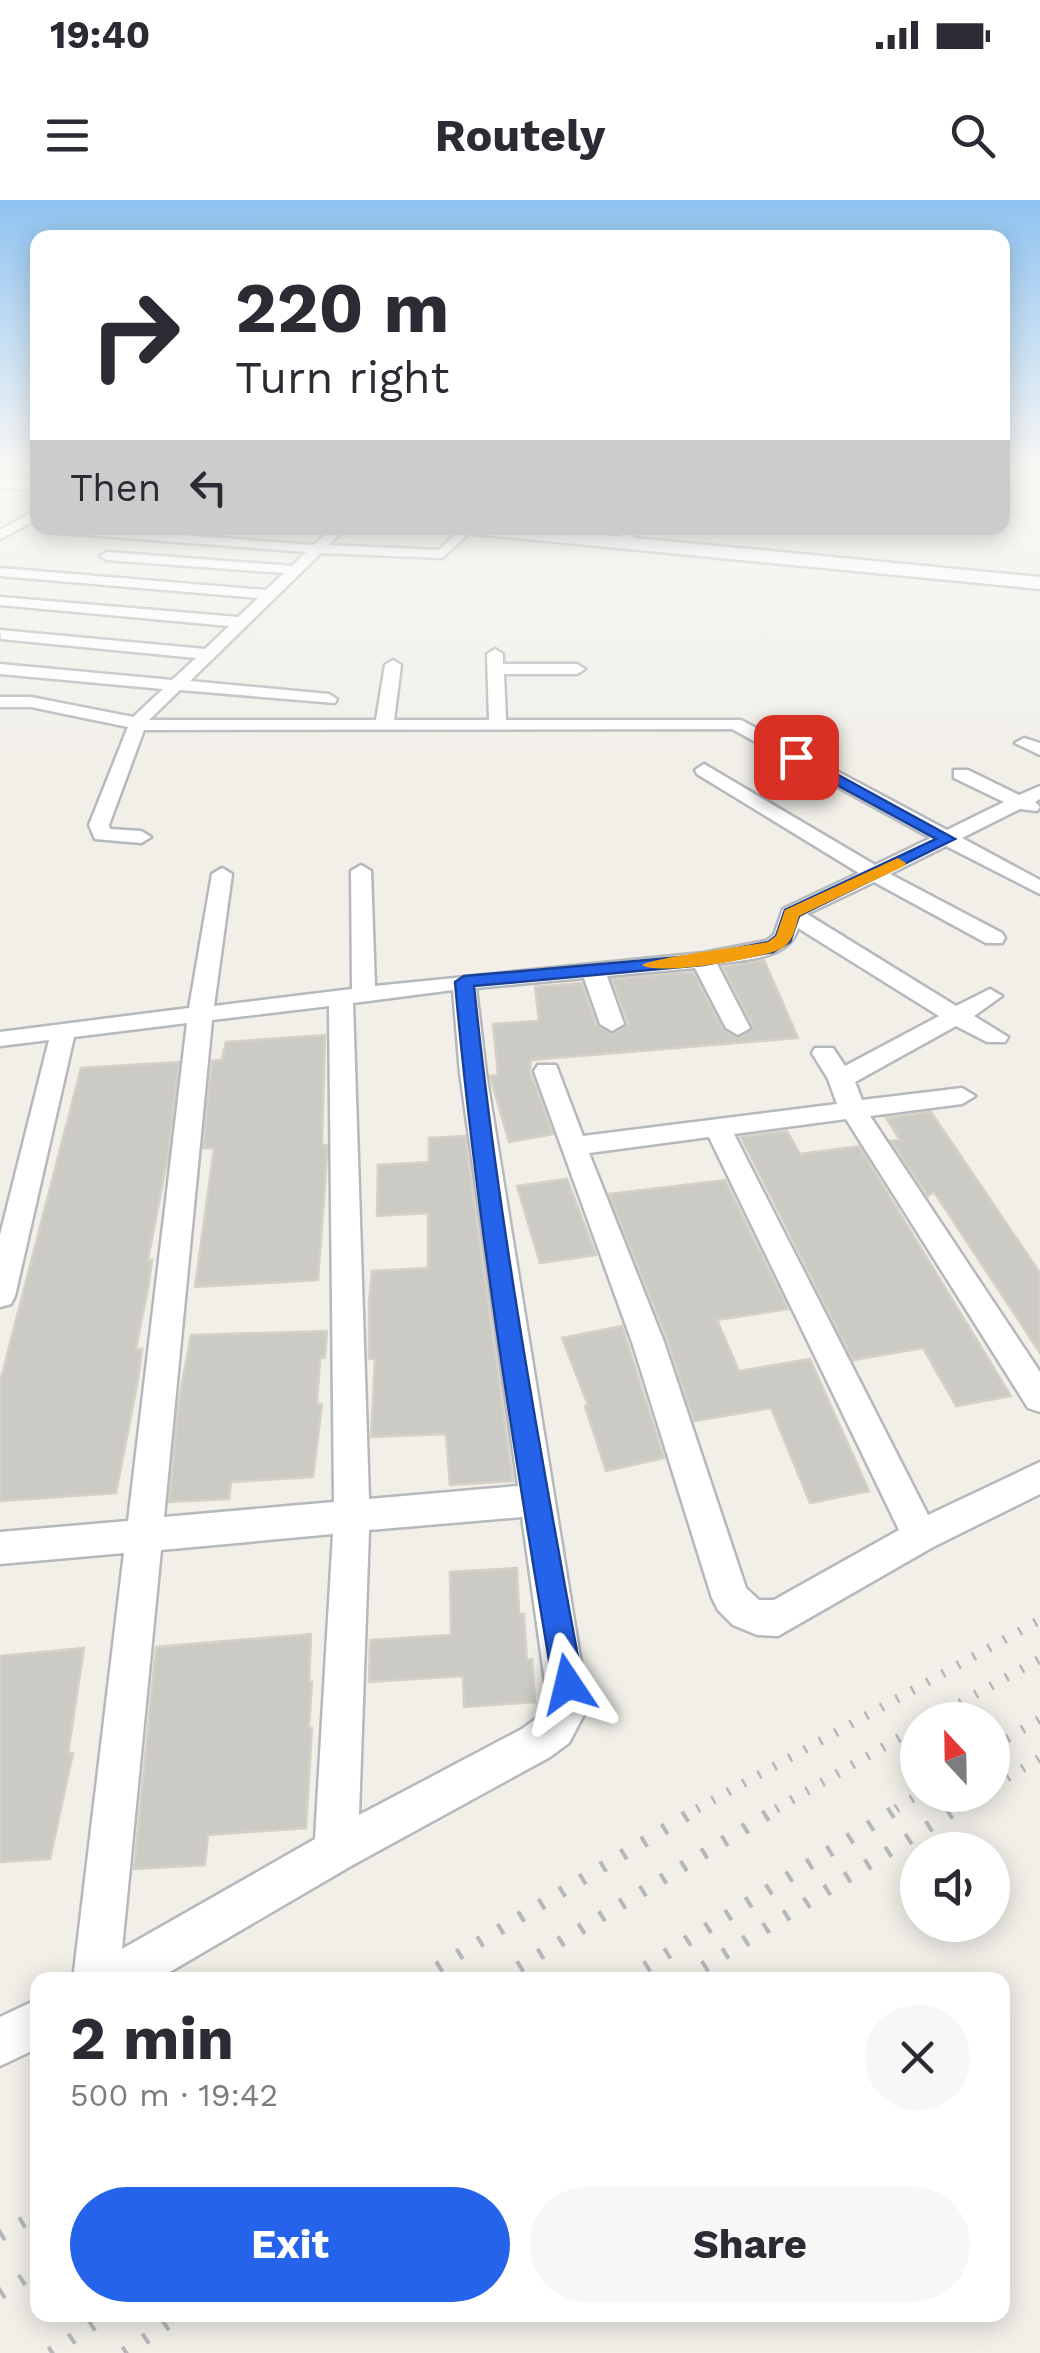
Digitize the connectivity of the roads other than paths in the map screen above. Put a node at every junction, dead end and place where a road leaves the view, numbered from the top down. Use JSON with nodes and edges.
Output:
{"nodes":[{"id":1,"x":92,"y":567,"type":"edge"},
{"id":2,"x":261,"y":567,"type":"edge"},
{"id":3,"x":298,"y":567,"type":"edge"},
{"id":4,"x":906,"y":567,"type":"edge"},
{"id":5,"x":295,"y":570,"type":"junction"},
{"id":6,"x":0,"y":572,"type":"edge"},
{"id":7,"x":76,"y":579,"type":"junction"},
{"id":8,"x":1040,"y":583,"type":"edge"},
{"id":9,"x":269,"y":595,"type":"junction"},
{"id":10,"x":0,"y":601,"type":"edge"},
{"id":11,"x":41,"y":604,"type":"junction"},
{"id":12,"x":240,"y":622,"type":"junction"},
{"id":13,"x":0,"y":634,"type":"edge"},
{"id":14,"x":208,"y":654,"type":"junction"},
{"id":15,"x":393,"y":665,"type":"dead end"},
{"id":16,"x":0,"y":669,"type":"edge"},
{"id":17,"x":578,"y":669,"type":"dead end"},
{"id":18,"x":176,"y":686,"type":"junction"},
{"id":19,"x":328,"y":699,"type":"dead end"},
{"id":20,"x":0,"y":702,"type":"edge"},
{"id":21,"x":138,"y":722,"type":"junction"},
{"id":22,"x":384,"y":726,"type":"junction"},
{"id":23,"x":498,"y":726,"type":"junction"},
{"id":24,"x":704,"y":770,"type":"dead end"},
{"id":25,"x":961,"y":774,"type":"dead end"},
{"id":26,"x":1040,"y":792,"type":"edge"},
{"id":27,"x":1019,"y":801,"type":"junction"},
{"id":28,"x":1040,"y":812,"type":"edge"},
{"id":29,"x":141,"y":837,"type":"dead end"},
{"id":30,"x":948,"y":839,"type":"junction"},
{"id":31,"x":362,"y":871,"type":"dead end"},
{"id":32,"x":222,"y":874,"type":"dead end"},
{"id":33,"x":875,"y":874,"type":"junction"},
{"id":34,"x":1040,"y":888,"type":"edge"},
{"id":35,"x":791,"y":914,"type":"junction"},
{"id":36,"x":994,"y":938,"type":"dead end"},
{"id":37,"x":703,"y":960,"type":"junction"},
{"id":38,"x":593,"y":970,"type":"junction"},
{"id":39,"x":464,"y":982,"type":"junction"},
{"id":40,"x":990,"y":996,"type":"dead end"},
{"id":41,"x":352,"y":997,"type":"junction"},
{"id":42,"x":200,"y":1016,"type":"junction"},
{"id":43,"x":956,"y":1016,"type":"junction"},
{"id":44,"x":612,"y":1024,"type":"dead end"},
{"id":45,"x":738,"y":1028,"type":"dead end"},
{"id":46,"x":63,"y":1032,"type":"junction"},
{"id":47,"x":996,"y":1037,"type":"dead end"},
{"id":48,"x":0,"y":1040,"type":"edge"},
{"id":49,"x":824,"y":1053,"type":"dead end"},
{"id":50,"x":547,"y":1071,"type":"dead end"},
{"id":51,"x":841,"y":1079,"type":"junction"},
{"id":52,"x":962,"y":1096,"type":"dead end"},
{"id":53,"x":852,"y":1109,"type":"junction"},
{"id":54,"x":717,"y":1127,"type":"junction"},
{"id":55,"x":573,"y":1146,"type":"junction"},
{"id":56,"x":0,"y":1296,"type":"edge"},
{"id":57,"x":1040,"y":1400,"type":"edge"},
{"id":58,"x":1040,"y":1476,"type":"edge"},
{"id":59,"x":536,"y":1500,"type":"junction"},
{"id":60,"x":352,"y":1516,"type":"junction"},
{"id":61,"x":142,"y":1535,"type":"junction"},
{"id":62,"x":920,"y":1536,"type":"junction"},
{"id":63,"x":0,"y":1548,"type":"edge"},
{"id":64,"x":336,"y":1850,"type":"junction"},
{"id":65,"x":97,"y":1972,"type":"edge"},
{"id":66,"x":126,"y":1972,"type":"edge"},
{"id":67,"x":30,"y":2026,"type":"edge"},
{"id":68,"x":0,"y":2042,"type":"edge"}],
"edges":[{"from":1,"to":7,"type":"street"},
{"from":2,"to":5,"type":"street"},
{"from":3,"to":5,"type":"street"},
{"from":4,"to":8,"type":"main road"},
{"from":5,"to":9,"type":"street"},
{"from":6,"to":7,"type":"street"},
{"from":7,"to":9,"type":"street"},
{"from":7,"to":11,"type":"street"},
{"from":9,"to":12,"type":"street"},
{"from":10,"to":11,"type":"street"},
{"from":11,"to":12,"type":"street"},
{"from":11,"to":13,"type":"street"},
{"from":12,"to":14,"type":"street"},
{"from":13,"to":14,"type":"street"},
{"from":14,"to":18,"type":"street"},
{"from":15,"to":22,"type":"street"},
{"from":16,"to":18,"type":"street"},
{"from":17,"to":23,"type":"street"},
{"from":18,"to":19,"type":"street"},
{"from":18,"to":21,"type":"street"},
{"from":20,"to":21,"type":"street"},
{"from":21,"to":22,"type":"street"},
{"from":21,"to":29,"type":"street"},
{"from":22,"to":23,"type":"street"},
{"from":23,"to":30,"type":"street"},
{"from":24,"to":33,"type":"street"},
{"from":25,"to":27,"type":"street"},
{"from":26,"to":27,"type":"street"},
{"from":27,"to":28,"type":"street"},
{"from":27,"to":30,"type":"street"},
{"from":30,"to":33,"type":"street"},
{"from":30,"to":34,"type":"street"},
{"from":31,"to":41,"type":"street"},
{"from":32,"to":42,"type":"street"},
{"from":33,"to":35,"type":"street"},
{"from":33,"to":36,"type":"street"},
{"from":35,"to":37,"type":"street"},
{"from":35,"to":43,"type":"street"},
{"from":37,"to":38,"type":"street"},
{"from":37,"to":45,"type":"street"},
{"from":38,"to":39,"type":"street"},
{"from":38,"to":44,"type":"street"},
{"from":39,"to":41,"type":"street"},
{"from":39,"to":59,"type":"street"},
{"from":40,"to":43,"type":"street"},
{"from":41,"to":42,"type":"street"},
{"from":41,"to":60,"type":"street"},
{"from":42,"to":46,"type":"street"},
{"from":42,"to":61,"type":"street"},
{"from":43,"to":47,"type":"street"},
{"from":43,"to":51,"type":"street"},
{"from":46,"to":48,"type":"street"},
{"from":46,"to":56,"type":"street"},
{"from":49,"to":51,"type":"street"},
{"from":50,"to":55,"type":"street"},
{"from":51,"to":53,"type":"street"},
{"from":52,"to":53,"type":"street"},
{"from":53,"to":54,"type":"street"},
{"from":53,"to":57,"type":"street"},
{"from":54,"to":55,"type":"street"},
{"from":54,"to":62,"type":"street"},
{"from":55,"to":62,"type":"street"},
{"from":58,"to":62,"type":"street"},
{"from":59,"to":60,"type":"street"},
{"from":59,"to":64,"type":"street"},
{"from":60,"to":61,"type":"street"},
{"from":60,"to":64,"type":"street"},
{"from":61,"to":63,"type":"street"},
{"from":61,"to":65,"type":"street"},
{"from":64,"to":66,"type":"street"},
{"from":67,"to":68,"type":"street"}]}
